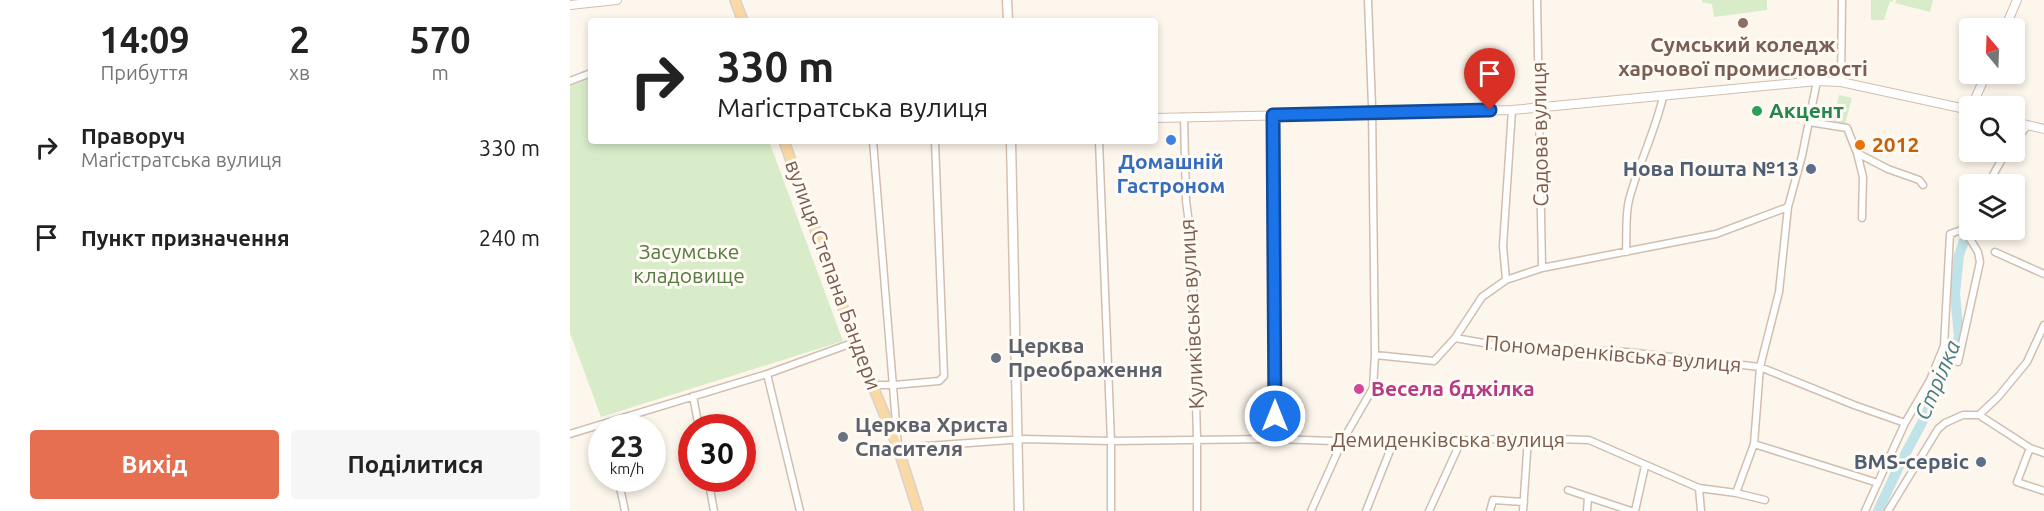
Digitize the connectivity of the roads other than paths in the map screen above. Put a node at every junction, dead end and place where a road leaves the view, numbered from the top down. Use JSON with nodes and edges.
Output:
{"nodes":[{"id":1,"x":613,"y":0,"type":"edge"},
{"id":2,"x":735,"y":0,"type":"edge"},
{"id":3,"x":1007,"y":0,"type":"edge"},
{"id":4,"x":1368,"y":0,"type":"edge"},
{"id":5,"x":1537,"y":0,"type":"edge"},
{"id":6,"x":1842,"y":0,"type":"edge"},
{"id":7,"x":2017,"y":0,"type":"edge"},
{"id":8,"x":570,"y":5,"type":"edge"},
{"id":9,"x":742,"y":18,"type":"edge"},
{"id":10,"x":1008,"y":18,"type":"edge"},
{"id":11,"x":2009,"y":18,"type":"edge"},
{"id":12,"x":588,"y":74,"type":"edge"},
{"id":13,"x":570,"y":81,"type":"edge"},
{"id":14,"x":1817,"y":81,"type":"junction"},
{"id":15,"x":1841,"y":82,"type":"junction"},
{"id":16,"x":1663,"y":97,"type":"junction"},
{"id":17,"x":1959,"y":106,"type":"edge"},
{"id":18,"x":1539,"y":108,"type":"junction"},
{"id":19,"x":1512,"y":110,"type":"junction"},
{"id":20,"x":1372,"y":112,"type":"junction"},
{"id":21,"x":1273,"y":115,"type":"junction"},
{"id":22,"x":1184,"y":117,"type":"junction"},
{"id":23,"x":1158,"y":118,"type":"edge"},
{"id":24,"x":1809,"y":122,"type":"junction"},
{"id":25,"x":2025,"y":125,"type":"edge"},
{"id":26,"x":2028,"y":126,"type":"junction"},
{"id":27,"x":2025,"y":129,"type":"edge"},
{"id":28,"x":2044,"y":129,"type":"edge"},
{"id":29,"x":785,"y":144,"type":"edge"},
{"id":30,"x":873,"y":144,"type":"edge"},
{"id":31,"x":935,"y":144,"type":"edge"},
{"id":32,"x":1011,"y":144,"type":"edge"},
{"id":33,"x":1099,"y":144,"type":"edge"},
{"id":34,"x":1857,"y":153,"type":"junction"},
{"id":35,"x":1923,"y":184,"type":"dead end"},
{"id":36,"x":1788,"y":207,"type":"junction"},
{"id":37,"x":1862,"y":218,"type":"dead end"},
{"id":38,"x":1959,"y":231,"type":"edge"},
{"id":39,"x":1971,"y":240,"type":"edge"},
{"id":40,"x":1626,"y":252,"type":"junction"},
{"id":41,"x":1995,"y":252,"type":"dead end"},
{"id":42,"x":1542,"y":268,"type":"junction"},
{"id":43,"x":2044,"y":274,"type":"edge"},
{"id":44,"x":1506,"y":280,"type":"junction"},
{"id":45,"x":2044,"y":325,"type":"edge"},
{"id":46,"x":1455,"y":338,"type":"junction"},
{"id":47,"x":855,"y":342,"type":"junction"},
{"id":48,"x":1375,"y":355,"type":"junction"},
{"id":49,"x":1958,"y":362,"type":"dead end"},
{"id":50,"x":1760,"y":367,"type":"junction"},
{"id":51,"x":767,"y":374,"type":"junction"},
{"id":52,"x":873,"y":385,"type":"junction"},
{"id":53,"x":894,"y":385,"type":"junction"},
{"id":54,"x":693,"y":396,"type":"junction"},
{"id":55,"x":638,"y":414,"type":"edge"},
{"id":56,"x":696,"y":414,"type":"edge"},
{"id":57,"x":1979,"y":415,"type":"junction"},
{"id":58,"x":1905,"y":423,"type":"junction"},
{"id":59,"x":588,"y":429,"type":"edge"},
{"id":60,"x":570,"y":434,"type":"edge"},
{"id":61,"x":1528,"y":438,"type":"junction"},
{"id":62,"x":1018,"y":439,"type":"junction"},
{"id":63,"x":1275,"y":439,"type":"junction"},
{"id":64,"x":1197,"y":440,"type":"junction"},
{"id":65,"x":1343,"y":440,"type":"junction"},
{"id":66,"x":1111,"y":441,"type":"junction"},
{"id":67,"x":1461,"y":441,"type":"junction"},
{"id":68,"x":1393,"y":443,"type":"junction"},
{"id":69,"x":1754,"y":444,"type":"junction"},
{"id":70,"x":897,"y":448,"type":"junction"},
{"id":71,"x":2030,"y":448,"type":"junction"},
{"id":72,"x":2044,"y":453,"type":"edge"},
{"id":73,"x":1645,"y":465,"type":"junction"},
{"id":74,"x":1878,"y":483,"type":"junction"},
{"id":75,"x":1699,"y":488,"type":"junction"},
{"id":76,"x":1568,"y":490,"type":"dead end"},
{"id":77,"x":2044,"y":491,"type":"edge"},
{"id":78,"x":621,"y":492,"type":"edge"},
{"id":79,"x":711,"y":492,"type":"edge"},
{"id":80,"x":1736,"y":493,"type":"junction"},
{"id":81,"x":1588,"y":498,"type":"junction"},
{"id":82,"x":1765,"y":500,"type":"dead end"},
{"id":83,"x":1524,"y":502,"type":"junction"},
{"id":84,"x":625,"y":511,"type":"edge"},
{"id":85,"x":714,"y":511,"type":"edge"},
{"id":86,"x":800,"y":511,"type":"edge"},
{"id":87,"x":918,"y":511,"type":"edge"},
{"id":88,"x":1019,"y":511,"type":"edge"},
{"id":89,"x":1112,"y":511,"type":"edge"},
{"id":90,"x":1197,"y":511,"type":"edge"},
{"id":91,"x":1311,"y":511,"type":"edge"},
{"id":92,"x":1366,"y":511,"type":"edge"},
{"id":93,"x":1429,"y":511,"type":"edge"},
{"id":94,"x":1491,"y":511,"type":"edge"},
{"id":95,"x":1522,"y":511,"type":"edge"},
{"id":96,"x":1587,"y":511,"type":"edge"},
{"id":97,"x":1633,"y":511,"type":"edge"},
{"id":98,"x":1701,"y":511,"type":"edge"},
{"id":99,"x":1865,"y":511,"type":"edge"},
{"id":100,"x":1888,"y":511,"type":"edge"}],
"edges":[{"from":1,"to":8,"type":"street"},
{"from":2,"to":9,"type":"main road"},
{"from":3,"to":10,"type":"main road"},
{"from":4,"to":20,"type":"street"},
{"from":5,"to":18,"type":"street","name":"Садова вулиця"},
{"from":6,"to":15,"type":"street"},
{"from":7,"to":11,"type":"street"},
{"from":12,"to":13,"type":"street"},
{"from":14,"to":15,"type":"street"},
{"from":14,"to":16,"type":"street"},
{"from":14,"to":24,"type":"street"},
{"from":15,"to":17,"type":"street"},
{"from":16,"to":18,"type":"street"},
{"from":16,"to":40,"type":"street"},
{"from":18,"to":19,"type":"street"},
{"from":18,"to":42,"type":"street","name":"Садова вулиця"},
{"from":19,"to":20,"type":"street"},
{"from":19,"to":44,"type":"street"},
{"from":20,"to":21,"type":"street"},
{"from":20,"to":48,"type":"street"},
{"from":21,"to":22,"type":"street"},
{"from":21,"to":63,"type":"street"},
{"from":22,"to":23,"type":"street"},
{"from":22,"to":64,"type":"street","name":"Куликівська вулиця"},
{"from":24,"to":34,"type":"street"},
{"from":24,"to":36,"type":"street"},
{"from":25,"to":26,"type":"street"},
{"from":26,"to":27,"type":"street"},
{"from":26,"to":28,"type":"street"},
{"from":29,"to":47,"type":"main road","name":"вулиця Степана Бандери"},
{"from":30,"to":53,"type":"street"},
{"from":31,"to":53,"type":"street"},
{"from":32,"to":62,"type":"main road"},
{"from":33,"to":66,"type":"street"},
{"from":34,"to":35,"type":"street"},
{"from":34,"to":37,"type":"street"},
{"from":36,"to":40,"type":"street"},
{"from":36,"to":50,"type":"street"},
{"from":38,"to":58,"type":"street"},
{"from":39,"to":49,"type":"street"},
{"from":40,"to":42,"type":"street"},
{"from":41,"to":43,"type":"street"},
{"from":42,"to":44,"type":"street"},
{"from":44,"to":46,"type":"street"},
{"from":45,"to":57,"type":"street"},
{"from":46,"to":48,"type":"street"},
{"from":46,"to":50,"type":"street","name":"Пономаренківська вулиця"},
{"from":47,"to":51,"type":"street"},
{"from":47,"to":52,"type":"main road","name":"вулиця Степана Бандери"},
{"from":48,"to":65,"type":"street"},
{"from":50,"to":58,"type":"street","name":"Пономаренківська вулиця"},
{"from":50,"to":69,"type":"street"},
{"from":51,"to":54,"type":"street"},
{"from":51,"to":86,"type":"street"},
{"from":52,"to":53,"type":"street"},
{"from":52,"to":70,"type":"main road","name":"вулиця Степана Бандери"},
{"from":53,"to":70,"type":"street"},
{"from":54,"to":55,"type":"street"},
{"from":54,"to":56,"type":"street"},
{"from":57,"to":71,"type":"street"},
{"from":57,"to":100,"type":"street"},
{"from":58,"to":74,"type":"street"},
{"from":59,"to":60,"type":"street"},
{"from":61,"to":67,"type":"street","name":"Демиденківська вулиця"},
{"from":61,"to":73,"type":"street","name":"Демиденківська вулиця"},
{"from":61,"to":83,"type":"street"},
{"from":62,"to":66,"type":"street","name":"Демиденківська вулиця"},
{"from":62,"to":70,"type":"street","name":"Демиденківська вулиця"},
{"from":62,"to":88,"type":"main road"},
{"from":63,"to":64,"type":"street","name":"Демиденківська вулиця"},
{"from":63,"to":65,"type":"street","name":"Демиденківська вулиця"},
{"from":64,"to":66,"type":"street","name":"Демиденківська вулиця"},
{"from":64,"to":90,"type":"street","name":"Куликівська вулиця"},
{"from":65,"to":68,"type":"street","name":"Демиденківська вулиця"},
{"from":65,"to":91,"type":"street"},
{"from":66,"to":89,"type":"street"},
{"from":67,"to":68,"type":"street","name":"Демиденківська вулиця"},
{"from":67,"to":93,"type":"street"},
{"from":68,"to":92,"type":"street"},
{"from":69,"to":74,"type":"street"},
{"from":69,"to":80,"type":"street"},
{"from":70,"to":87,"type":"main road","name":"вулиця Степана Бандери"},
{"from":71,"to":72,"type":"street"},
{"from":71,"to":77,"type":"street"},
{"from":73,"to":75,"type":"street","name":"Демиденківська вулиця"},
{"from":73,"to":97,"type":"street"},
{"from":74,"to":99,"type":"street"},
{"from":75,"to":80,"type":"street","name":"Демиденківська вулиця"},
{"from":75,"to":98,"type":"street"},
{"from":76,"to":81,"type":"street"},
{"from":78,"to":84,"type":"street"},
{"from":79,"to":85,"type":"street"},
{"from":80,"to":82,"type":"street","name":"Демиденківська вулиця"},
{"from":81,"to":96,"type":"street"},
{"from":81,"to":97,"type":"street"},
{"from":83,"to":94,"type":"street"},
{"from":83,"to":95,"type":"street"}]}
